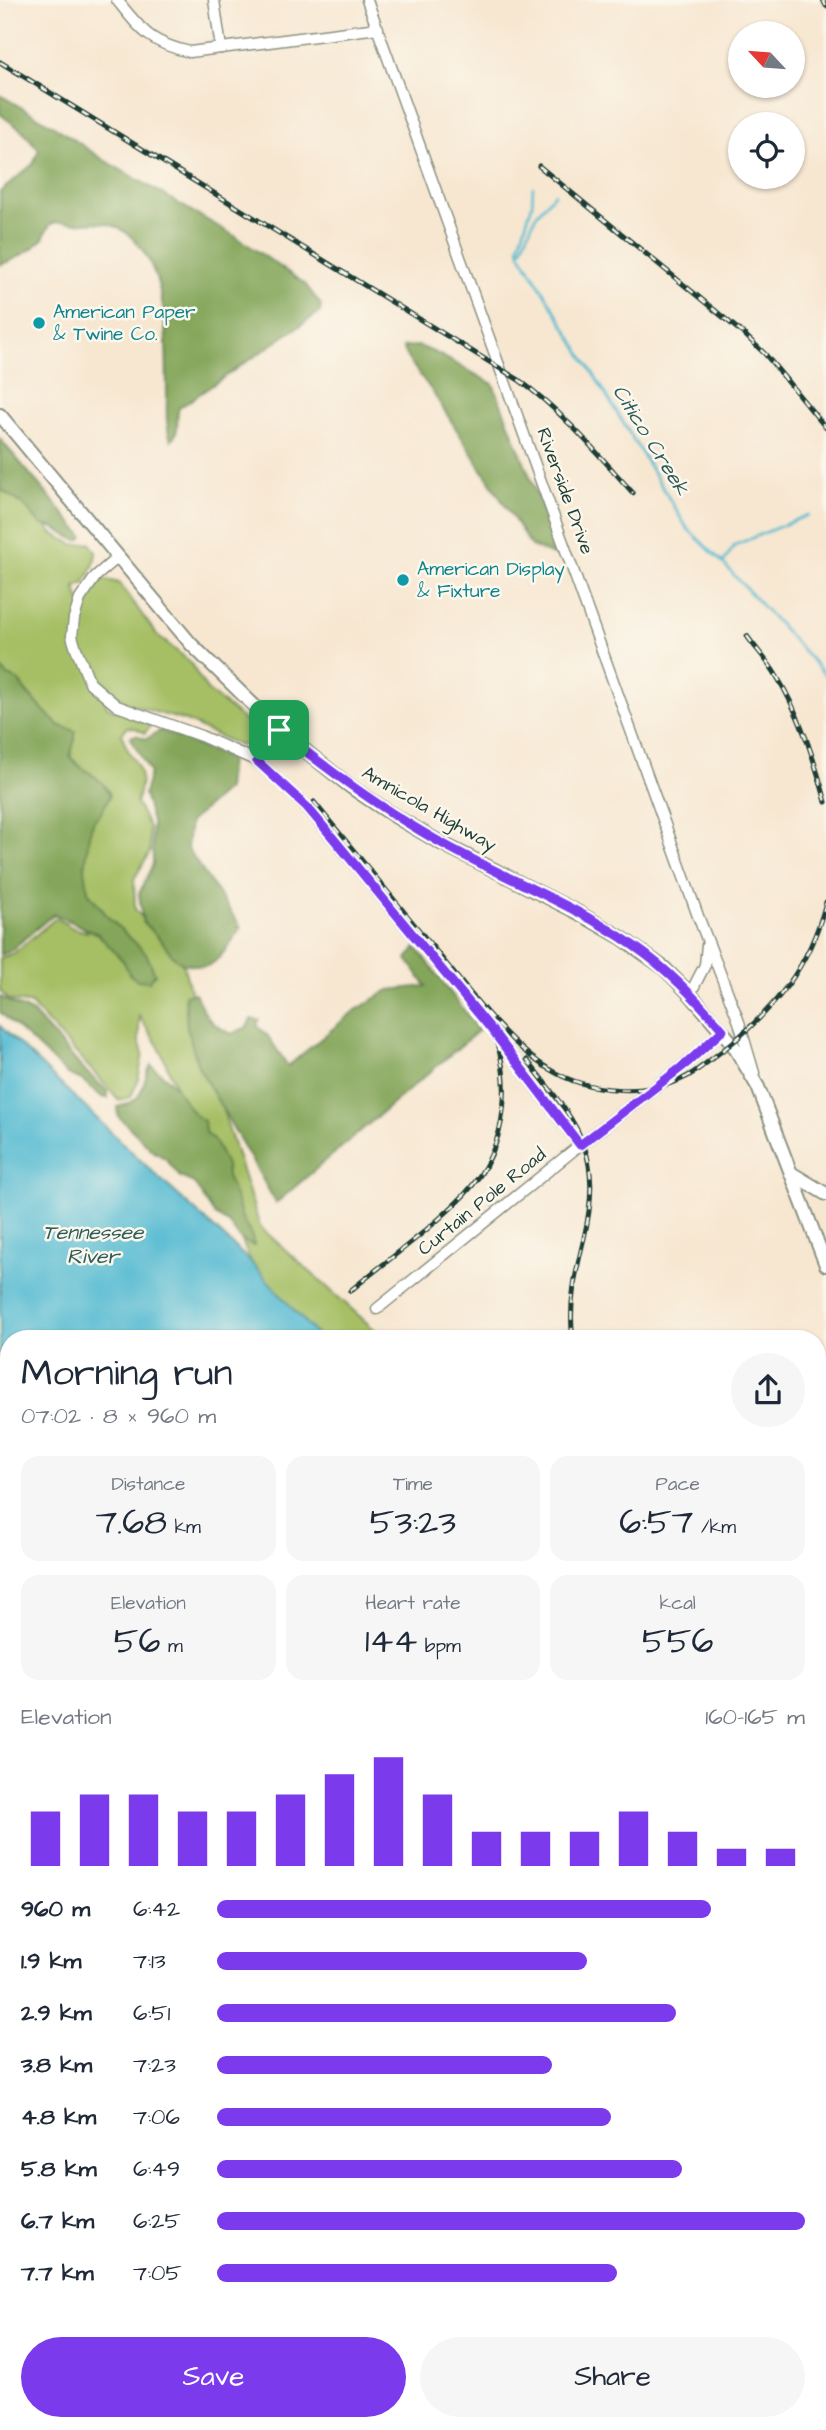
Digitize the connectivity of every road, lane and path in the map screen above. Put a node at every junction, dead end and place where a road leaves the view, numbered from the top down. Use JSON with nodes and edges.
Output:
{"nodes":[{"id":1,"x":117,"y":0,"type":"edge"},
{"id":2,"x":214,"y":0,"type":"edge"},
{"id":3,"x":368,"y":0,"type":"edge"},
{"id":4,"x":378,"y":28,"type":"junction"},
{"id":5,"x":220,"y":48,"type":"junction"},
{"id":6,"x":0,"y":415,"type":"edge"},
{"id":7,"x":118,"y":557,"type":"junction"},
{"id":8,"x":279,"y":730,"type":"junction"},
{"id":9,"x":257,"y":761,"type":"junction"},
{"id":10,"x":708,"y":941,"type":"junction"},
{"id":11,"x":690,"y":994,"type":"junction"},
{"id":12,"x":723,"y":1030,"type":"junction"},
{"id":13,"x":758,"y":1087,"type":"junction"},
{"id":14,"x":580,"y":1145,"type":"junction"},
{"id":15,"x":791,"y":1172,"type":"junction"},
{"id":16,"x":826,"y":1194,"type":"edge"},
{"id":17,"x":820,"y":1232,"type":"edge"},
{"id":18,"x":826,"y":1265,"type":"edge"},
{"id":19,"x":377,"y":1309,"type":"dead end"}],
"edges":[{"from":1,"to":5,"type":"street"},
{"from":2,"to":5,"type":"street"},
{"from":3,"to":4,"type":"street","name":"Riverside Drive"},
{"from":4,"to":5,"type":"street"},
{"from":4,"to":10,"type":"street","name":"Riverside Drive"},
{"from":6,"to":7,"type":"main road","name":"Amnicola Highway"},
{"from":7,"to":8,"type":"main road","name":"Amnicola Highway"},
{"from":7,"to":9,"type":"street"},
{"from":8,"to":9,"type":"street"},
{"from":8,"to":11,"type":"main road","name":"Amnicola Highway"},
{"from":9,"to":14,"type":"street"},
{"from":10,"to":11,"type":"street"},
{"from":10,"to":13,"type":"street","name":"Riverside Drive"},
{"from":11,"to":12,"type":"main road","name":"Amnicola Highway"},
{"from":12,"to":13,"type":"main road"},
{"from":12,"to":14,"type":"street","name":"Curtain Pole Road"},
{"from":13,"to":15,"type":"main road"},
{"from":14,"to":19,"type":"street","name":"Curtain Pole Road"},
{"from":15,"to":16,"type":"main road"},
{"from":15,"to":17,"type":"main road"},
{"from":17,"to":18,"type":"main road"}]}
